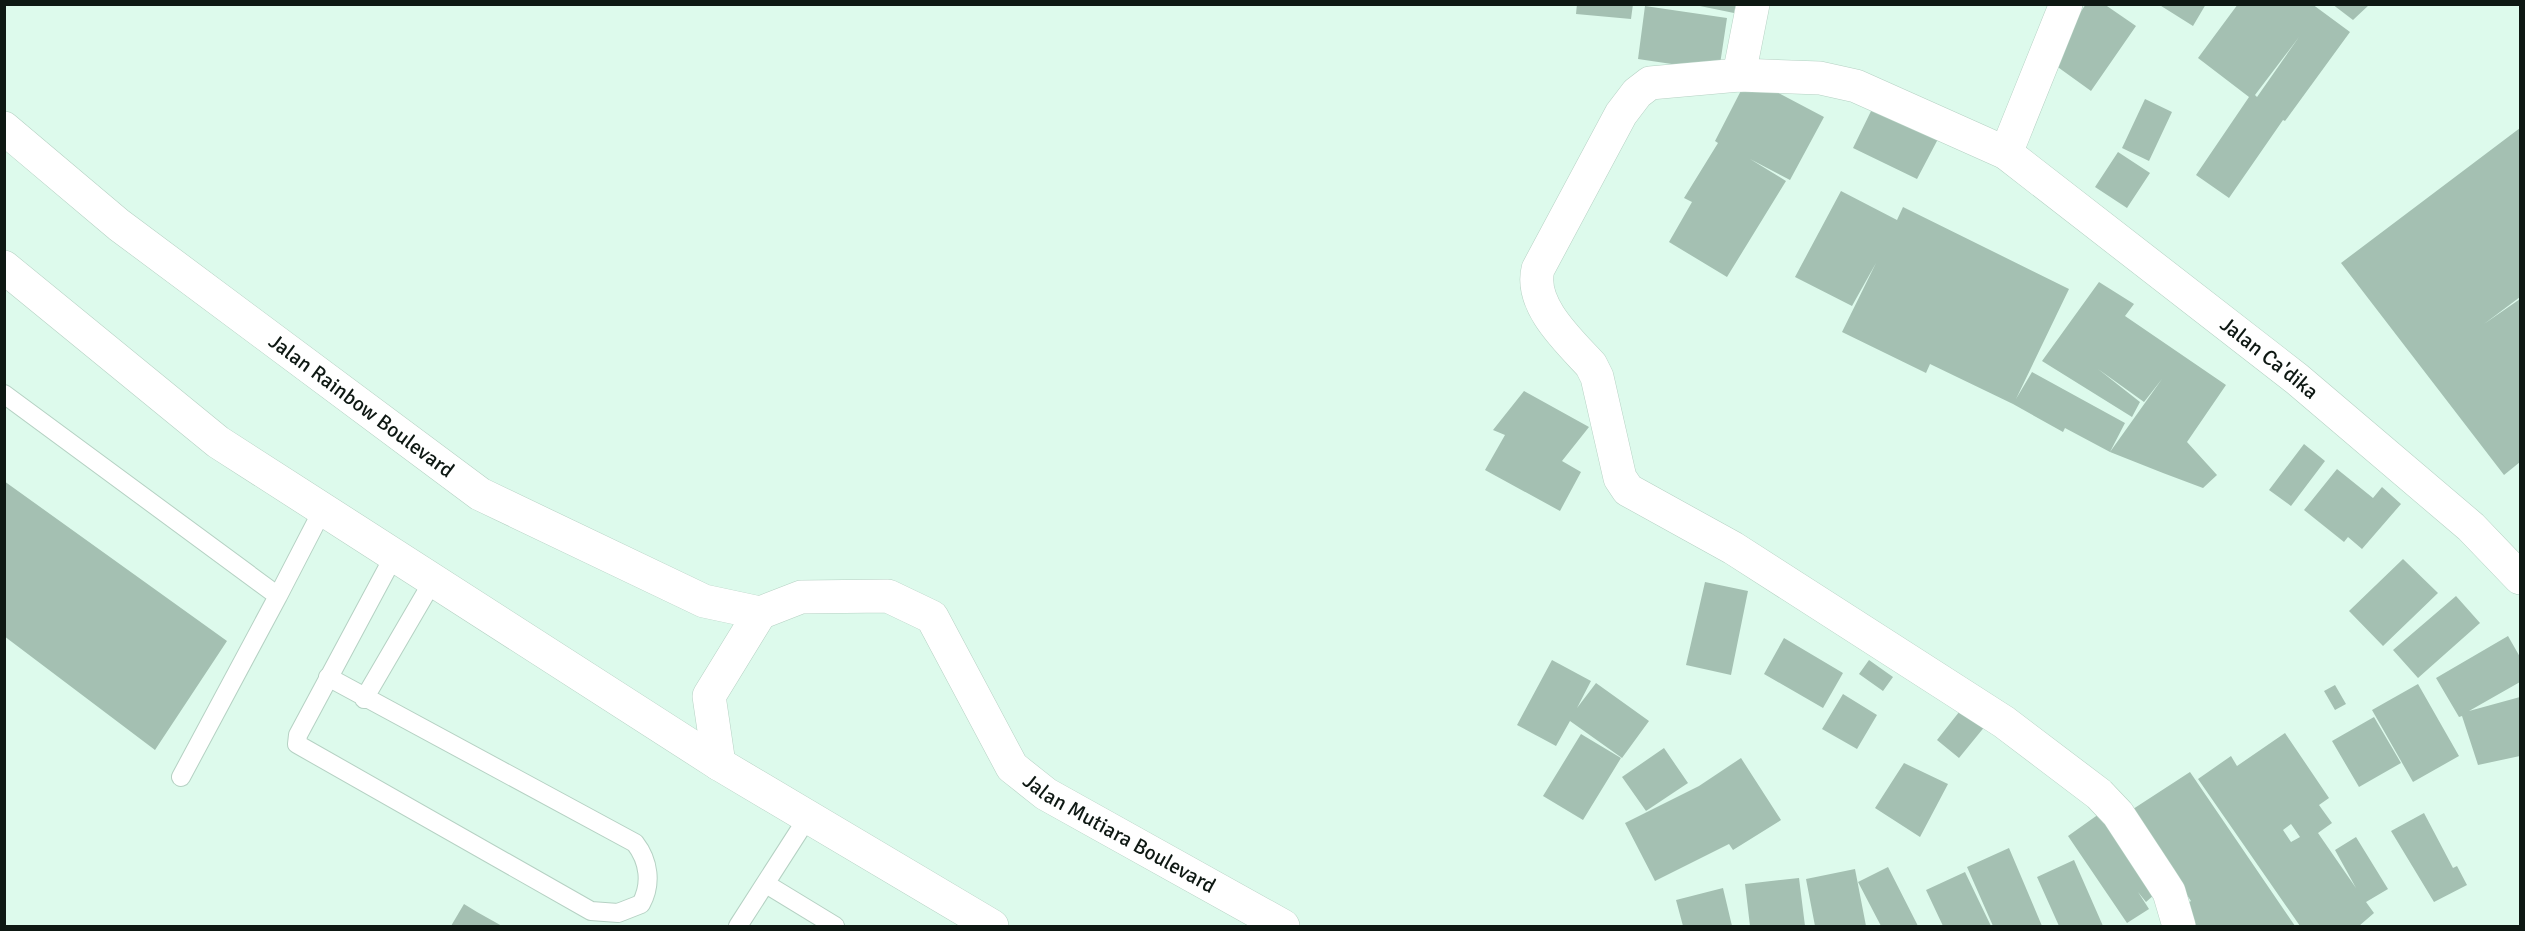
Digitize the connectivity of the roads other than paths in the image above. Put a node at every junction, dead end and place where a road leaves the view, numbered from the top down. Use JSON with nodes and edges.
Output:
{"nodes":[{"id":1,"x":1753,"y":4,"type":"edge"},
{"id":2,"x":2066,"y":4,"type":"edge"},
{"id":3,"x":1739,"y":75,"type":"junction"},
{"id":4,"x":4,"y":128,"type":"edge"},
{"id":5,"x":2006,"y":153,"type":"junction"},
{"id":6,"x":4,"y":267,"type":"edge"},
{"id":7,"x":4,"y":394,"type":"edge"},
{"id":8,"x":323,"y":509,"type":"junction"},
{"id":9,"x":395,"y":554,"type":"junction"},
{"id":10,"x":2520,"y":578,"type":"edge"},
{"id":11,"x":434,"y":579,"type":"junction"},
{"id":12,"x":278,"y":596,"type":"junction"},
{"id":13,"x":760,"y":613,"type":"junction"},
{"id":14,"x":328,"y":677,"type":"junction"},
{"id":15,"x":364,"y":699,"type":"junction"},
{"id":16,"x":719,"y":764,"type":"junction"},
{"id":17,"x":180,"y":777,"type":"dead end"},
{"id":18,"x":808,"y":817,"type":"junction"},
{"id":19,"x":766,"y":885,"type":"junction"},
{"id":20,"x":738,"y":927,"type":"edge"},
{"id":21,"x":835,"y":927,"type":"edge"},
{"id":22,"x":992,"y":927,"type":"edge"},
{"id":23,"x":1283,"y":927,"type":"edge"},
{"id":24,"x":2180,"y":927,"type":"edge"}],
"edges":[{"from":1,"to":3,"type":"street"},
{"from":2,"to":5,"type":"street"},
{"from":3,"to":5,"type":"street","name":"Jalan Ca'dika"},
{"from":3,"to":24,"type":"street","name":"Jalan Ca'dika"},
{"from":4,"to":13,"type":"street","name":"Jalan Rainbow Boulevard"},
{"from":5,"to":10,"type":"street","name":"Jalan Ca'dika"},
{"from":6,"to":8,"type":"street"},
{"from":7,"to":12,"type":"lane"},
{"from":8,"to":9,"type":"street"},
{"from":8,"to":12,"type":"lane"},
{"from":9,"to":11,"type":"street"},
{"from":9,"to":14,"type":"lane"},
{"from":11,"to":15,"type":"lane"},
{"from":11,"to":16,"type":"street"},
{"from":12,"to":17,"type":"lane"},
{"from":13,"to":16,"type":"street"},
{"from":13,"to":23,"type":"street","name":"Jalan Mutiara Boulevard"},
{"from":14,"to":15,"type":"lane"},
{"from":14,"to":15,"type":"lane"},
{"from":16,"to":18,"type":"street"},
{"from":18,"to":19,"type":"lane"},
{"from":18,"to":22,"type":"street"},
{"from":19,"to":20,"type":"lane"},
{"from":19,"to":21,"type":"lane"}]}
